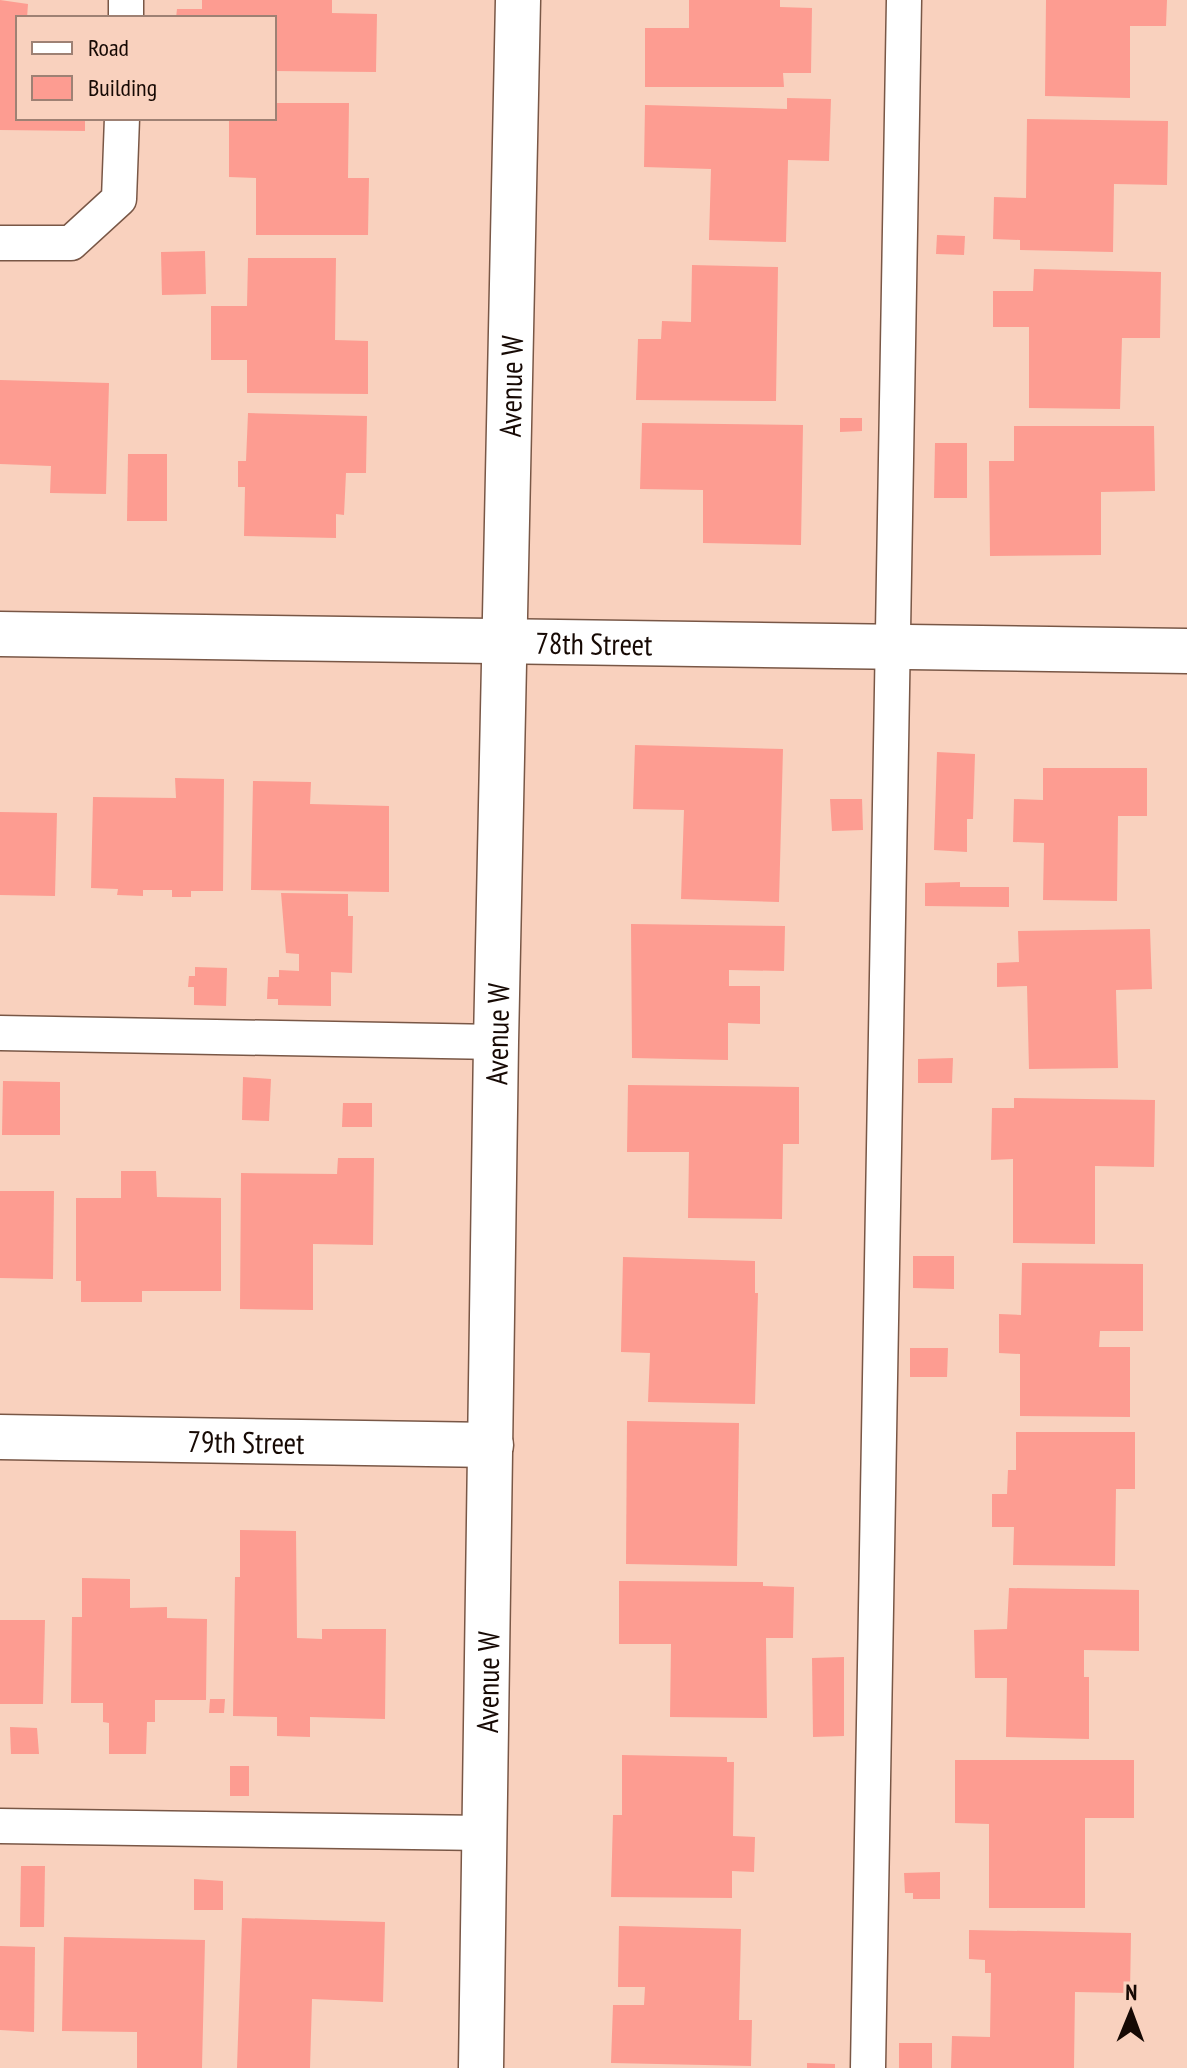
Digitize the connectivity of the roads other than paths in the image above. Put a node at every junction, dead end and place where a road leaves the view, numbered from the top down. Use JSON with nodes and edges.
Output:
{"nodes":[{"id":1,"x":518,"y":0,"type":"edge"},
{"id":2,"x":904,"y":0,"type":"edge"},
{"id":3,"x":122,"y":120,"type":"edge"},
{"id":4,"x":0,"y":243,"type":"edge"},
{"id":5,"x":0,"y":634,"type":"edge"},
{"id":6,"x":505,"y":643,"type":"junction"},
{"id":7,"x":891,"y":648,"type":"junction"},
{"id":8,"x":1187,"y":651,"type":"edge"},
{"id":9,"x":0,"y":1033,"type":"edge"},
{"id":10,"x":496,"y":1042,"type":"junction"},
{"id":11,"x":0,"y":1437,"type":"edge"},
{"id":12,"x":491,"y":1445,"type":"junction"},
{"id":13,"x":0,"y":1826,"type":"edge"},
{"id":14,"x":484,"y":1833,"type":"junction"},
{"id":15,"x":481,"y":2068,"type":"edge"},
{"id":16,"x":868,"y":2068,"type":"edge"}],
"edges":[{"from":1,"to":6,"type":"street","name":"Avenue W"},
{"from":2,"to":7,"type":"lane"},
{"from":3,"to":4,"type":"lane"},
{"from":5,"to":6,"type":"street","name":"78th Street"},
{"from":6,"to":7,"type":"street","name":"78th Street"},
{"from":6,"to":10,"type":"street","name":"Avenue W"},
{"from":7,"to":8,"type":"street","name":"78th Street"},
{"from":7,"to":16,"type":"lane"},
{"from":9,"to":10,"type":"lane"},
{"from":10,"to":12,"type":"street","name":"Avenue W"},
{"from":11,"to":12,"type":"street","name":"79th Street"},
{"from":12,"to":14,"type":"street","name":"Avenue W"},
{"from":13,"to":14,"type":"lane"},
{"from":14,"to":15,"type":"street","name":"Avenue W"}]}
